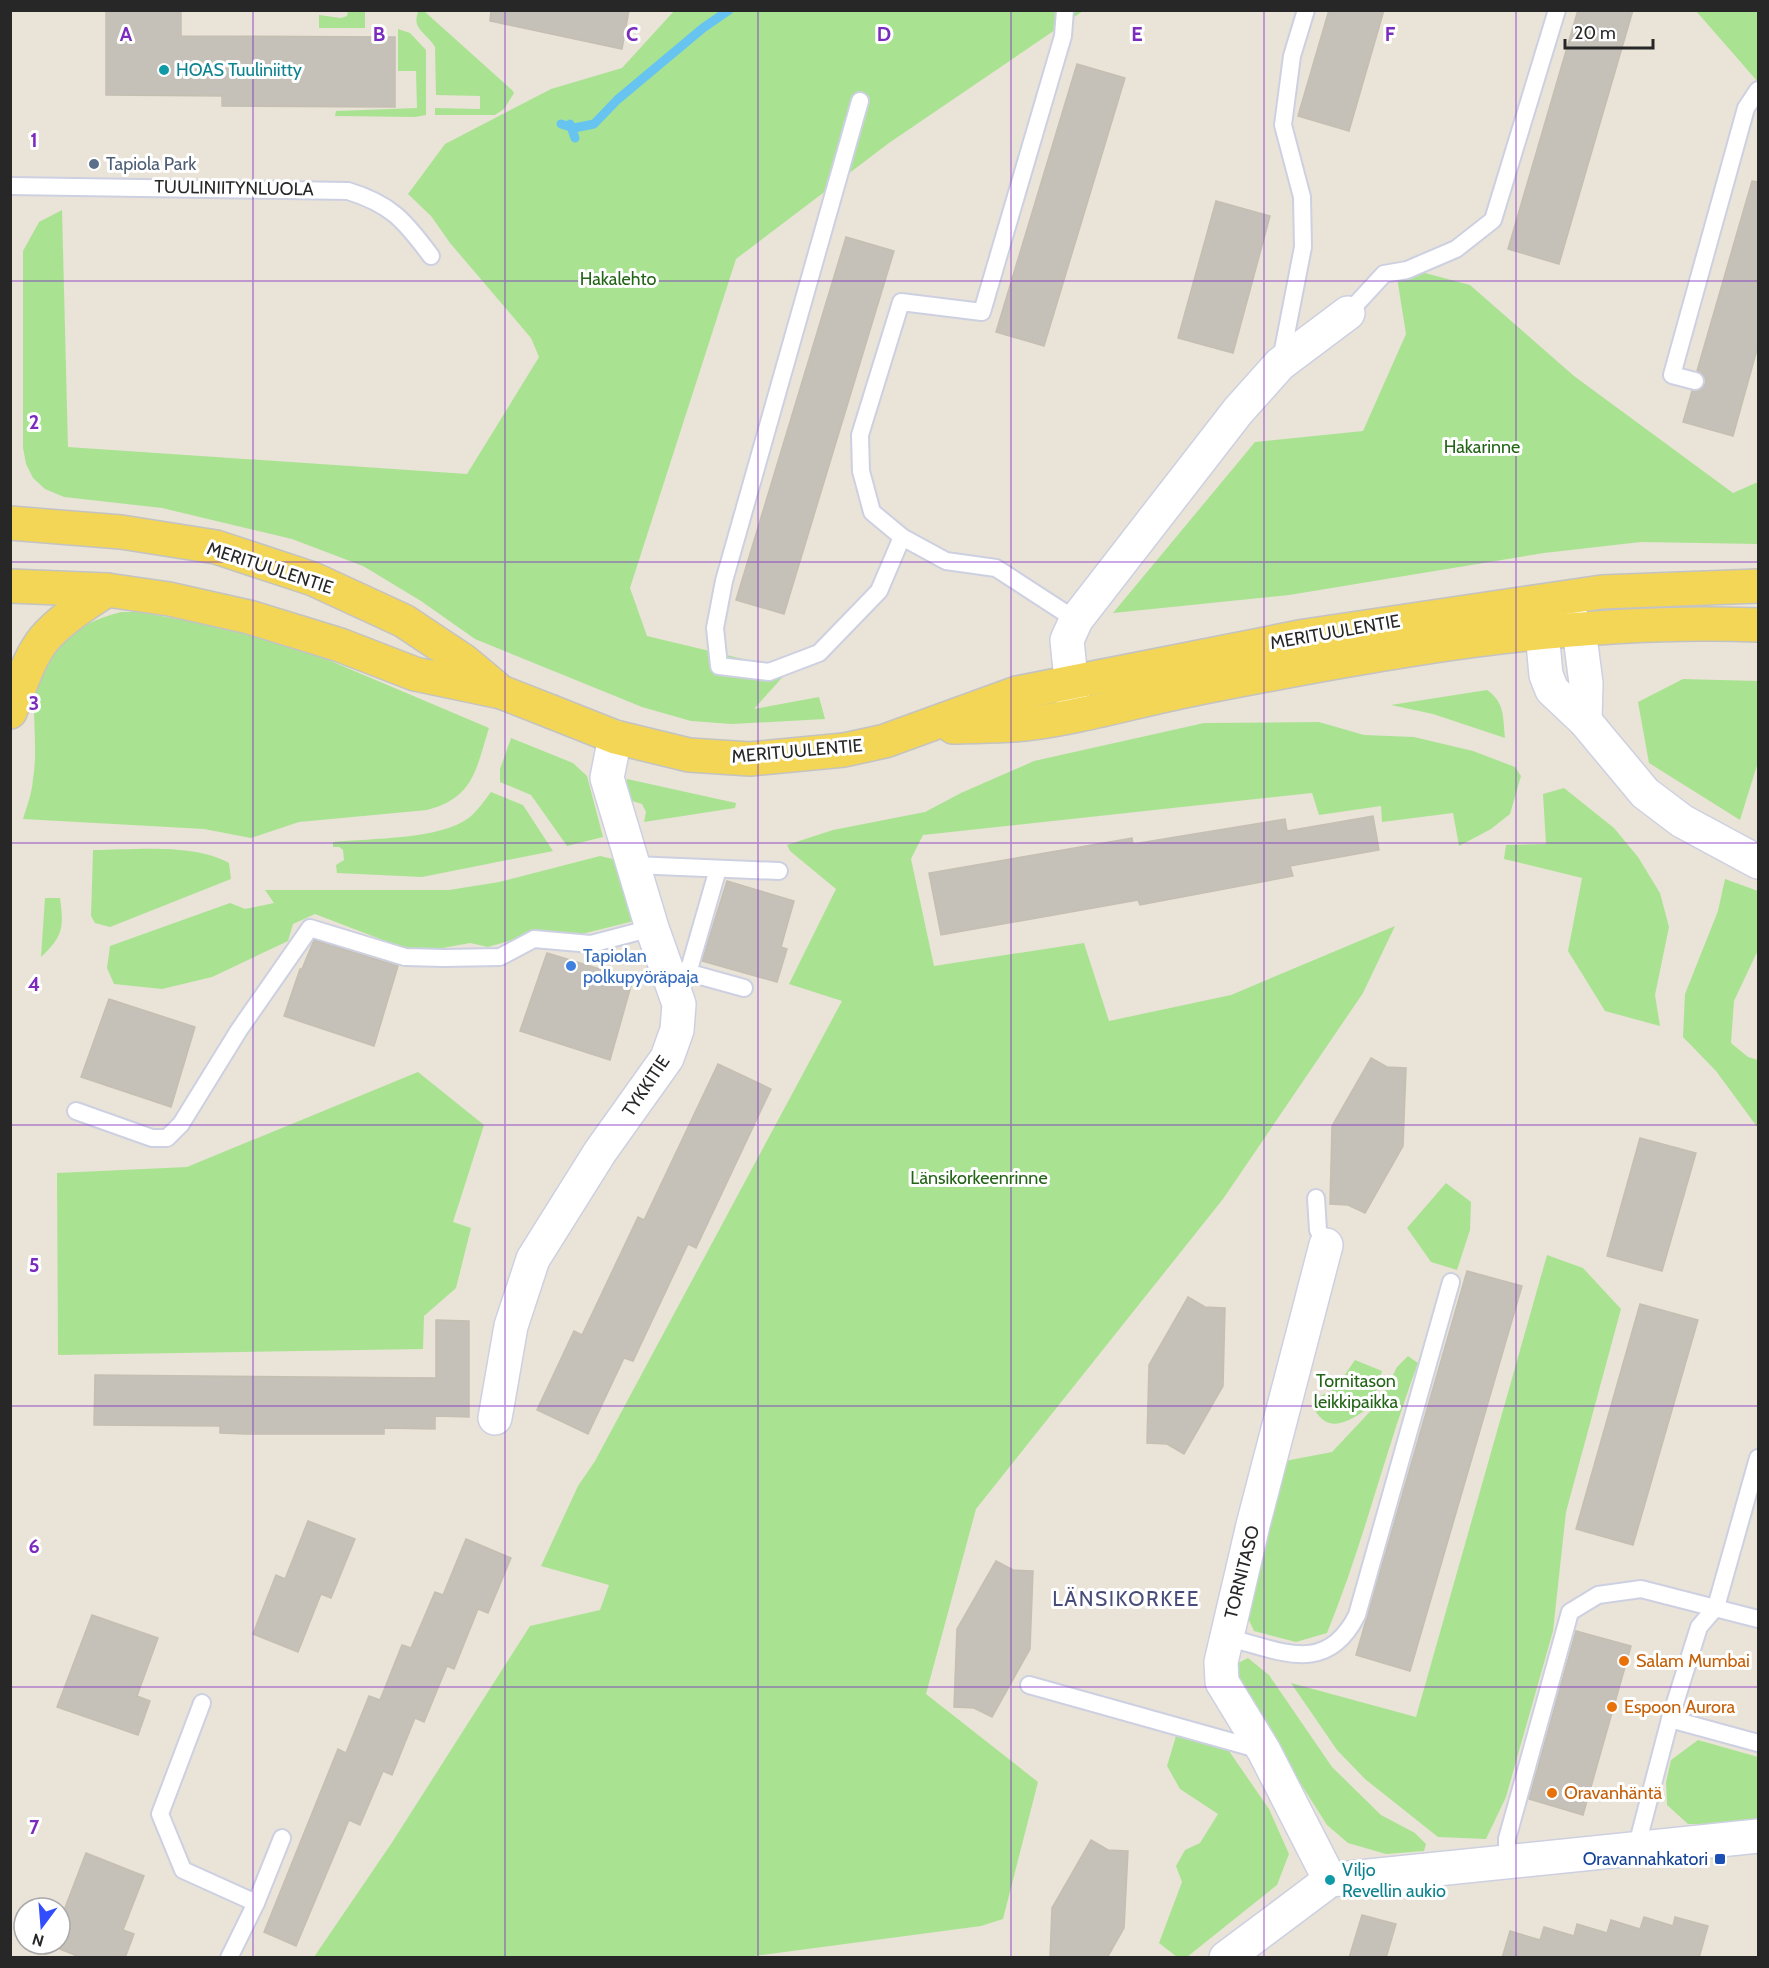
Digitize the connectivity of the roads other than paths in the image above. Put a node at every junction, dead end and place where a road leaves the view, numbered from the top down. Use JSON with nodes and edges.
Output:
{"nodes":[{"id":1,"x":1065,"y":10,"type":"edge"},
{"id":2,"x":1306,"y":10,"type":"edge"},
{"id":3,"x":1557,"y":10,"type":"edge"},
{"id":4,"x":1758,"y":90,"type":"edge"},
{"id":5,"x":860,"y":101,"type":"dead end"},
{"id":6,"x":10,"y":186,"type":"edge"},
{"id":7,"x":431,"y":256,"type":"dead end"},
{"id":8,"x":1348,"y":313,"type":"joint"},
{"id":9,"x":1280,"y":364,"type":"junction"},
{"id":10,"x":1695,"y":381,"type":"dead end"},
{"id":11,"x":10,"y":523,"type":"edge"},
{"id":12,"x":902,"y":537,"type":"junction"},
{"id":13,"x":10,"y":586,"type":"edge"},
{"id":14,"x":1758,"y":586,"type":"edge"},
{"id":15,"x":108,"y":590,"type":"junction"},
{"id":16,"x":1555,"y":597,"type":"junction"},
{"id":17,"x":1076,"y":620,"type":"junction"},
{"id":18,"x":1758,"y":625,"type":"edge"},
{"id":19,"x":1579,"y":629,"type":"junction"},
{"id":20,"x":1542,"y":632,"type":"junction"},
{"id":21,"x":1069,"y":683,"type":"junction"},
{"id":22,"x":501,"y":692,"type":"junction"},
{"id":23,"x":10,"y":712,"type":"edge"},
{"id":24,"x":1075,"y":715,"type":"junction"},
{"id":25,"x":1585,"y":721,"type":"junction"},
{"id":26,"x":921,"y":729,"type":"junction"},
{"id":27,"x":615,"y":737,"type":"junction"},
{"id":28,"x":1758,"y":862,"type":"edge"},
{"id":29,"x":633,"y":865,"type":"junction"},
{"id":30,"x":718,"y":868,"type":"junction"},
{"id":31,"x":779,"y":871,"type":"dead end"},
{"id":32,"x":652,"y":928,"type":"junction"},
{"id":33,"x":677,"y":969,"type":"junction"},
{"id":34,"x":744,"y":988,"type":"dead end"},
{"id":35,"x":76,"y":1111,"type":"dead end"},
{"id":36,"x":1316,"y":1198,"type":"dead end"},
{"id":37,"x":1326,"y":1245,"type":"joint"},
{"id":38,"x":1451,"y":1282,"type":"dead end"},
{"id":39,"x":495,"y":1418,"type":"dead end"},
{"id":40,"x":1758,"y":1458,"type":"edge"},
{"id":41,"x":1716,"y":1607,"type":"junction"},
{"id":42,"x":1758,"y":1620,"type":"edge"},
{"id":43,"x":1226,"y":1637,"type":"junction"},
{"id":44,"x":1029,"y":1684,"type":"dead end"},
{"id":45,"x":202,"y":1703,"type":"dead end"},
{"id":46,"x":1670,"y":1719,"type":"junction"},
{"id":47,"x":1758,"y":1743,"type":"edge"},
{"id":48,"x":1264,"y":1751,"type":"junction"},
{"id":49,"x":1758,"y":1836,"type":"edge"},
{"id":50,"x":282,"y":1838,"type":"dead end"},
{"id":51,"x":1636,"y":1849,"type":"junction"},
{"id":52,"x":1507,"y":1862,"type":"junction"},
{"id":53,"x":1330,"y":1880,"type":"junction"},
{"id":54,"x":256,"y":1903,"type":"junction"},
{"id":55,"x":230,"y":1958,"type":"edge"},
{"id":56,"x":1226,"y":1958,"type":"edge"}],
"edges":[{"from":1,"to":12,"type":"lane"},
{"from":2,"to":9,"type":"lane"},
{"from":3,"to":8,"type":"lane"},
{"from":4,"to":10,"type":"lane"},
{"from":5,"to":12,"type":"lane"},
{"from":6,"to":7,"type":"lane","name":"TUULINIITYNLUOLA"},
{"from":8,"to":9,"type":"street"},
{"from":9,"to":17,"type":"street"},
{"from":11,"to":22,"type":"main road","name":"MERITUULENTIE"},
{"from":12,"to":17,"type":"lane"},
{"from":13,"to":15,"type":"main road","name":"MERITUULENTIE"},
{"from":14,"to":16,"type":"main road","name":"MERITUULENTIE"},
{"from":15,"to":22,"type":"main road","name":"MERITUULENTIE"},
{"from":15,"to":23,"type":"main road"},
{"from":16,"to":19,"type":"street"},
{"from":16,"to":20,"type":"street"},
{"from":16,"to":21,"type":"main road","name":"MERITUULENTIE"},
{"from":17,"to":21,"type":"street"},
{"from":18,"to":19,"type":"main road","name":"MERITUULENTIE"},
{"from":19,"to":20,"type":"main road","name":"MERITUULENTIE"},
{"from":19,"to":25,"type":"street"},
{"from":20,"to":24,"type":"main road","name":"MERITUULENTIE"},
{"from":20,"to":25,"type":"street"},
{"from":21,"to":24,"type":"street"},
{"from":21,"to":26,"type":"main road","name":"MERITUULENTIE"},
{"from":22,"to":27,"type":"main road","name":"MERITUULENTIE","bridge":true},
{"from":24,"to":26,"type":"main road","name":"MERITUULENTIE"},
{"from":25,"to":28,"type":"street"},
{"from":26,"to":27,"type":"main road","name":"MERITUULENTIE"},
{"from":27,"to":29,"type":"street","name":"TYKKITIE"},
{"from":29,"to":30,"type":"lane"},
{"from":29,"to":32,"type":"street","name":"TYKKITIE"},
{"from":30,"to":31,"type":"lane"},
{"from":30,"to":33,"type":"lane"},
{"from":32,"to":33,"type":"street","name":"TYKKITIE"},
{"from":32,"to":35,"type":"lane"},
{"from":33,"to":34,"type":"lane"},
{"from":33,"to":39,"type":"street","name":"TYKKITIE"},
{"from":36,"to":37,"type":"lane"},
{"from":37,"to":43,"type":"street","name":"TORNITASO"},
{"from":38,"to":43,"type":"lane"},
{"from":40,"to":41,"type":"lane"},
{"from":41,"to":42,"type":"lane"},
{"from":41,"to":46,"type":"lane"},
{"from":41,"to":52,"type":"lane"},
{"from":43,"to":48,"type":"street","name":"TORNITASO"},
{"from":44,"to":48,"type":"lane"},
{"from":45,"to":54,"type":"lane"},
{"from":46,"to":47,"type":"lane"},
{"from":46,"to":51,"type":"lane"},
{"from":48,"to":53,"type":"street","name":"TORNITASO"},
{"from":49,"to":51,"type":"street"},
{"from":50,"to":54,"type":"lane"},
{"from":51,"to":52,"type":"street"},
{"from":52,"to":53,"type":"street"},
{"from":53,"to":56,"type":"street"},
{"from":54,"to":55,"type":"lane"}]}
